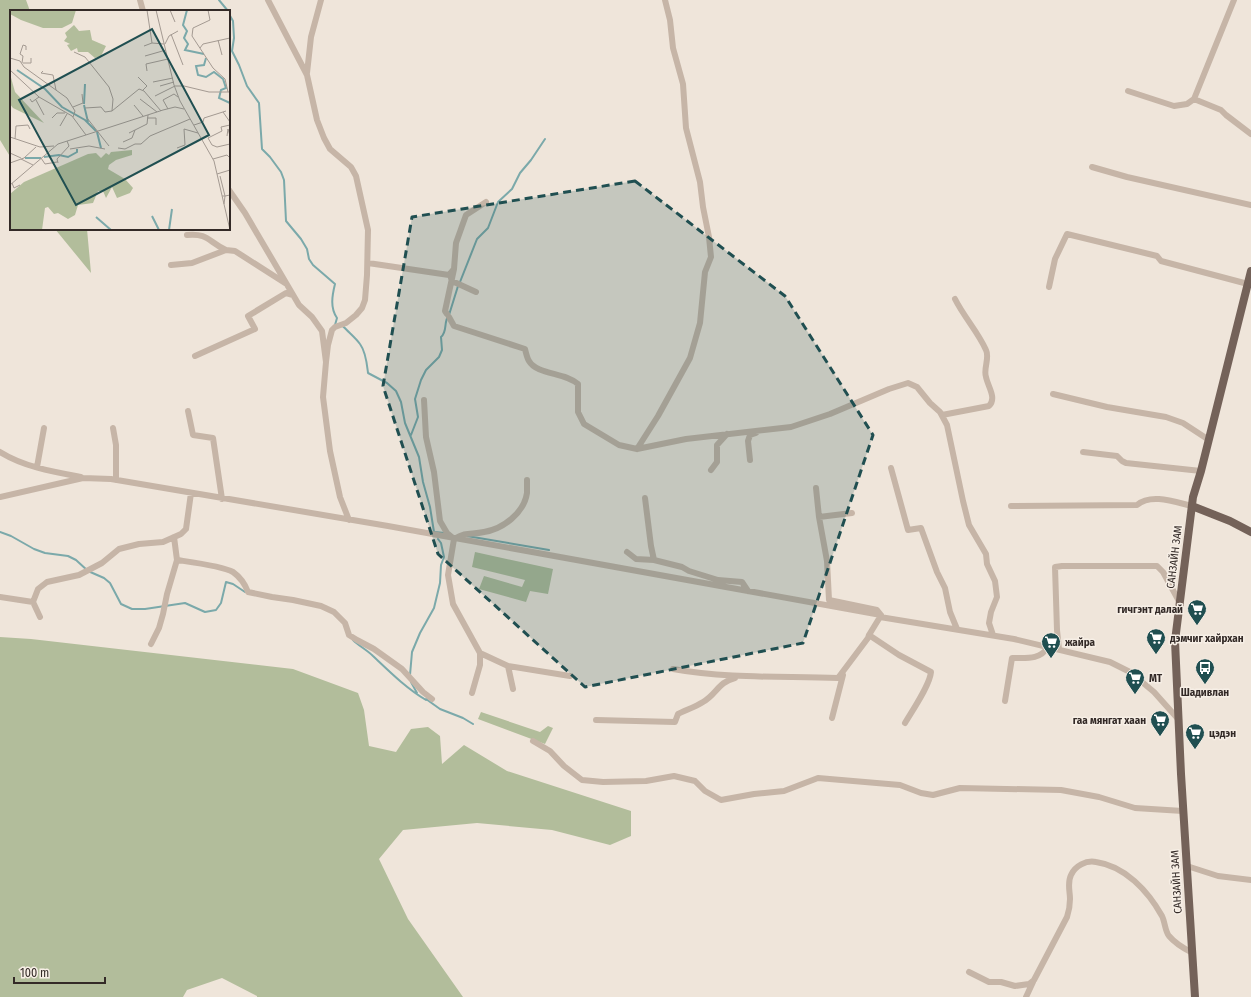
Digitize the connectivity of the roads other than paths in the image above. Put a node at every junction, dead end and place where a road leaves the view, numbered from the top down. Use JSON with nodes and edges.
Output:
{"nodes":[{"id":1,"x":140,"y":0,"type":"edge"},
{"id":2,"x":268,"y":0,"type":"edge"},
{"id":3,"x":321,"y":0,"type":"edge"},
{"id":4,"x":665,"y":0,"type":"edge"},
{"id":5,"x":1234,"y":0,"type":"edge"},
{"id":6,"x":143,"y":10,"type":"edge"},
{"id":7,"x":307,"y":75,"type":"junction"},
{"id":8,"x":1128,"y":91,"type":"dead end"},
{"id":9,"x":1194,"y":99,"type":"junction"},
{"id":10,"x":1251,"y":134,"type":"edge"},
{"id":11,"x":1092,"y":167,"type":"dead end"},
{"id":12,"x":230,"y":191,"type":"edge"},
{"id":13,"x":486,"y":202,"type":"dead end"},
{"id":14,"x":1251,"y":205,"type":"edge"},
{"id":15,"x":187,"y":235,"type":"dead end"},
{"id":16,"x":226,"y":250,"type":"junction"},
{"id":17,"x":368,"y":263,"type":"junction"},
{"id":18,"x":171,"y":265,"type":"dead end"},
{"id":19,"x":1251,"y":271,"type":"edge"},
{"id":20,"x":451,"y":278,"type":"junction"},
{"id":21,"x":286,"y":283,"type":"junction"},
{"id":22,"x":1248,"y":284,"type":"junction"},
{"id":23,"x":1048,"y":287,"type":"dead end"},
{"id":24,"x":476,"y":292,"type":"dead end"},
{"id":25,"x":293,"y":295,"type":"junction"},
{"id":26,"x":955,"y":299,"type":"dead end"},
{"id":27,"x":195,"y":356,"type":"dead end"},
{"id":28,"x":326,"y":362,"type":"junction"},
{"id":29,"x":1053,"y":394,"type":"dead end"},
{"id":30,"x":424,"y":400,"type":"dead end"},
{"id":31,"x":188,"y":411,"type":"dead end"},
{"id":32,"x":942,"y":415,"type":"junction"},
{"id":33,"x":44,"y":428,"type":"dead end"},
{"id":34,"x":114,"y":428,"type":"dead end"},
{"id":35,"x":759,"y":431,"type":"junction"},
{"id":36,"x":727,"y":434,"type":"junction"},
{"id":37,"x":1209,"y":440,"type":"junction"},
{"id":38,"x":637,"y":449,"type":"junction"},
{"id":39,"x":0,"y":452,"type":"edge"},
{"id":40,"x":1083,"y":452,"type":"dead end"},
{"id":41,"x":750,"y":460,"type":"dead end"},
{"id":42,"x":37,"y":467,"type":"junction"},
{"id":43,"x":891,"y":468,"type":"dead end"},
{"id":44,"x":711,"y":470,"type":"dead end"},
{"id":45,"x":1201,"y":472,"type":"junction"},
{"id":46,"x":83,"y":478,"type":"junction"},
{"id":47,"x":116,"y":480,"type":"junction"},
{"id":48,"x":527,"y":480,"type":"dead end"},
{"id":49,"x":816,"y":488,"type":"dead end"},
{"id":50,"x":191,"y":493,"type":"junction"},
{"id":51,"x":0,"y":497,"type":"edge"},
{"id":52,"x":222,"y":498,"type":"junction"},
{"id":53,"x":645,"y":498,"type":"dead end"},
{"id":54,"x":1011,"y":506,"type":"dead end"},
{"id":55,"x":1192,"y":506,"type":"junction"},
{"id":56,"x":852,"y":513,"type":"dead end"},
{"id":57,"x":819,"y":518,"type":"junction"},
{"id":58,"x":350,"y":520,"type":"junction"},
{"id":59,"x":1251,"y":532,"type":"edge"},
{"id":60,"x":174,"y":537,"type":"junction"},
{"id":61,"x":454,"y":539,"type":"junction"},
{"id":62,"x":627,"y":552,"type":"dead end"},
{"id":63,"x":177,"y":560,"type":"junction"},
{"id":64,"x":654,"y":560,"type":"junction"},
{"id":65,"x":748,"y":591,"type":"junction"},
{"id":66,"x":0,"y":597,"type":"edge"},
{"id":67,"x":33,"y":602,"type":"junction"},
{"id":68,"x":1180,"y":603,"type":"junction"},
{"id":69,"x":880,"y":616,"type":"junction"},
{"id":70,"x":40,"y":617,"type":"dead end"},
{"id":71,"x":957,"y":629,"type":"junction"},
{"id":72,"x":869,"y":635,"type":"junction"},
{"id":73,"x":993,"y":635,"type":"junction"},
{"id":74,"x":151,"y":644,"type":"dead end"},
{"id":75,"x":1048,"y":647,"type":"junction"},
{"id":76,"x":1059,"y":649,"type":"junction"},
{"id":77,"x":480,"y":653,"type":"junction"},
{"id":78,"x":508,"y":666,"type":"junction"},
{"id":79,"x":673,"y":669,"type":"dead end"},
{"id":80,"x":843,"y":674,"type":"junction"},
{"id":81,"x":570,"y":676,"type":"dead end"},
{"id":82,"x":740,"y":676,"type":"junction"},
{"id":83,"x":513,"y":688,"type":"dead end"},
{"id":84,"x":472,"y":693,"type":"dead end"},
{"id":85,"x":432,"y":698,"type":"dead end"},
{"id":86,"x":1005,"y":701,"type":"dead end"},
{"id":87,"x":832,"y":718,"type":"dead end"},
{"id":88,"x":596,"y":720,"type":"dead end"},
{"id":89,"x":1179,"y":720,"type":"junction"},
{"id":90,"x":906,"y":723,"type":"dead end"},
{"id":91,"x":533,"y":741,"type":"dead end"},
{"id":92,"x":1183,"y":811,"type":"junction"},
{"id":93,"x":1187,"y":866,"type":"junction"},
{"id":94,"x":1251,"y":880,"type":"edge"},
{"id":95,"x":1191,"y":952,"type":"junction"},
{"id":96,"x":969,"y":972,"type":"dead end"},
{"id":97,"x":1034,"y":980,"type":"junction"},
{"id":98,"x":1026,"y":997,"type":"edge"},
{"id":99,"x":1195,"y":997,"type":"edge"}],
"edges":[{"from":1,"to":6,"type":"street"},
{"from":2,"to":7,"type":"street"},
{"from":3,"to":7,"type":"street"},
{"from":4,"to":38,"type":"street"},
{"from":5,"to":9,"type":"street"},
{"from":7,"to":17,"type":"street"},
{"from":8,"to":9,"type":"street"},
{"from":9,"to":10,"type":"street"},
{"from":11,"to":14,"type":"street"},
{"from":12,"to":21,"type":"street"},
{"from":13,"to":20,"type":"street"},
{"from":15,"to":16,"type":"street"},
{"from":16,"to":18,"type":"street"},
{"from":16,"to":21,"type":"street"},
{"from":17,"to":20,"type":"street"},
{"from":17,"to":28,"type":"street"},
{"from":19,"to":22,"type":"main road","name":"САНЗАЙН ЗАМ"},
{"from":20,"to":24,"type":"street"},
{"from":20,"to":38,"type":"street"},
{"from":21,"to":25,"type":"street"},
{"from":22,"to":23,"type":"street"},
{"from":22,"to":37,"type":"main road","name":"САНЗАЙН ЗАМ"},
{"from":25,"to":27,"type":"street"},
{"from":25,"to":28,"type":"street"},
{"from":26,"to":32,"type":"street"},
{"from":28,"to":58,"type":"street"},
{"from":29,"to":37,"type":"street"},
{"from":30,"to":61,"type":"street"},
{"from":31,"to":52,"type":"street"},
{"from":32,"to":35,"type":"street"},
{"from":32,"to":73,"type":"street"},
{"from":33,"to":42,"type":"street"},
{"from":34,"to":47,"type":"street"},
{"from":35,"to":36,"type":"street"},
{"from":35,"to":41,"type":"street"},
{"from":36,"to":38,"type":"street"},
{"from":36,"to":44,"type":"street"},
{"from":37,"to":45,"type":"main road","name":"САНЗАЙН ЗАМ"},
{"from":39,"to":42,"type":"street"},
{"from":40,"to":45,"type":"street"},
{"from":42,"to":46,"type":"street"},
{"from":43,"to":71,"type":"street"},
{"from":45,"to":55,"type":"main road","name":"САНЗАЙН ЗАМ"},
{"from":46,"to":47,"type":"street"},
{"from":46,"to":51,"type":"street"},
{"from":47,"to":50,"type":"street"},
{"from":48,"to":61,"type":"street"},
{"from":49,"to":57,"type":"street"},
{"from":50,"to":52,"type":"street"},
{"from":50,"to":60,"type":"street"},
{"from":52,"to":58,"type":"street"},
{"from":53,"to":64,"type":"street"},
{"from":54,"to":55,"type":"street"},
{"from":55,"to":59,"type":"main road"},
{"from":55,"to":68,"type":"main road","name":"САНЗАЙН ЗАМ"},
{"from":56,"to":57,"type":"street"},
{"from":57,"to":69,"type":"street"},
{"from":58,"to":61,"type":"street"},
{"from":60,"to":63,"type":"street"},
{"from":60,"to":67,"type":"street"},
{"from":61,"to":65,"type":"street"},
{"from":61,"to":77,"type":"street"},
{"from":62,"to":64,"type":"street"},
{"from":63,"to":74,"type":"street"},
{"from":63,"to":85,"type":"street"},
{"from":64,"to":65,"type":"street"},
{"from":65,"to":69,"type":"street"},
{"from":66,"to":67,"type":"street"},
{"from":67,"to":70,"type":"street"},
{"from":68,"to":76,"type":"street"},
{"from":68,"to":89,"type":"main road","name":"САНЗАЙН ЗАМ"},
{"from":69,"to":71,"type":"street"},
{"from":69,"to":72,"type":"street"},
{"from":71,"to":73,"type":"street"},
{"from":72,"to":80,"type":"street"},
{"from":72,"to":90,"type":"street"},
{"from":73,"to":75,"type":"street"},
{"from":75,"to":76,"type":"street"},
{"from":75,"to":86,"type":"street"},
{"from":76,"to":89,"type":"street"},
{"from":77,"to":78,"type":"street"},
{"from":77,"to":84,"type":"street"},
{"from":78,"to":81,"type":"street"},
{"from":78,"to":83,"type":"street"},
{"from":79,"to":82,"type":"street"},
{"from":80,"to":82,"type":"street"},
{"from":80,"to":87,"type":"street"},
{"from":82,"to":88,"type":"street"},
{"from":89,"to":92,"type":"main road","name":"САНЗАЙН ЗАМ"},
{"from":91,"to":92,"type":"street"},
{"from":92,"to":93,"type":"main road","name":"САНЗАЙН ЗАМ"},
{"from":93,"to":94,"type":"street"},
{"from":93,"to":95,"type":"main road","name":"САНЗАЙН ЗАМ"},
{"from":95,"to":97,"type":"street"},
{"from":95,"to":99,"type":"main road","name":"САНЗАЙН ЗАМ"},
{"from":96,"to":97,"type":"street"},
{"from":97,"to":98,"type":"street"}]}
